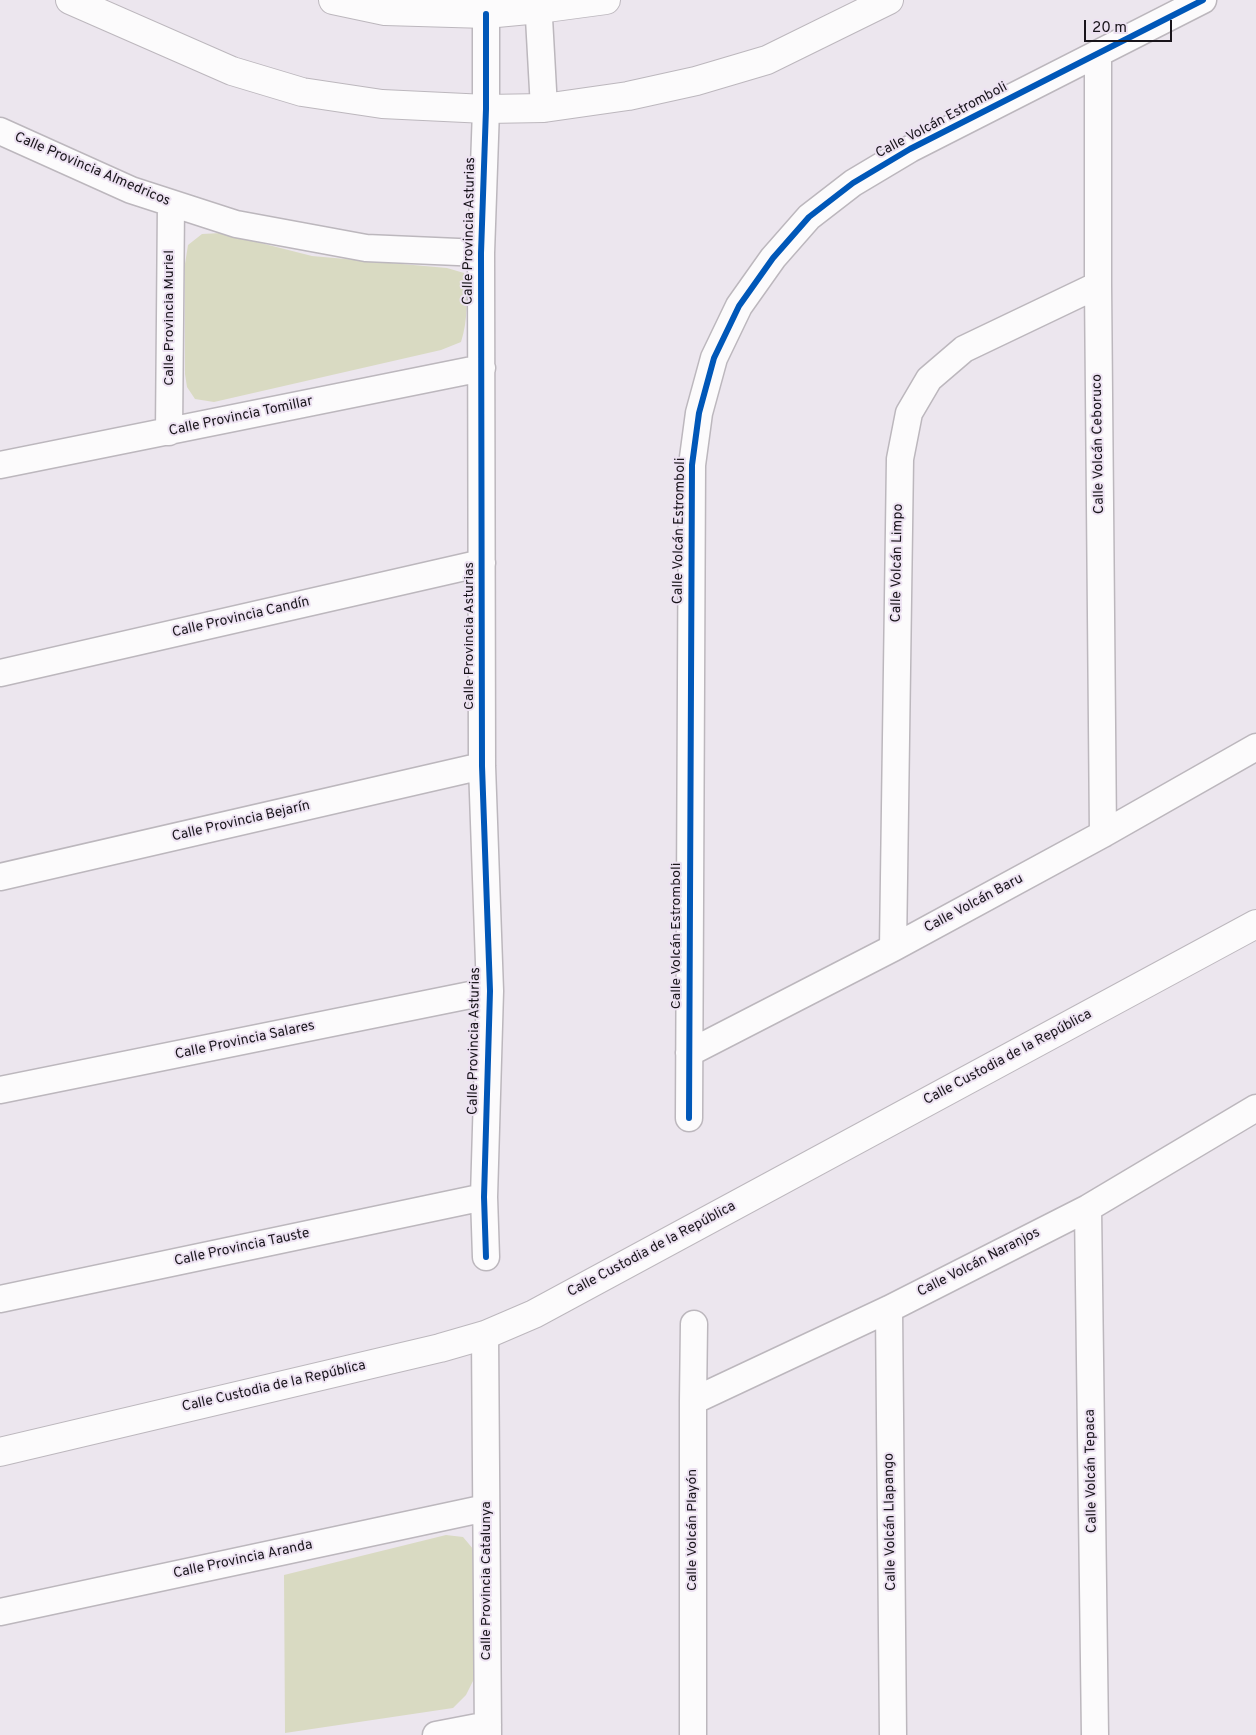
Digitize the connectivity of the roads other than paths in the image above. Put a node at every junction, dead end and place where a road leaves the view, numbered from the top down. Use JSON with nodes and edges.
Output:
{"nodes":[{"id":1,"x":70,"y":0,"type":"edge"},
{"id":2,"x":333,"y":0,"type":"edge"},
{"id":3,"x":606,"y":0,"type":"edge"},
{"id":4,"x":889,"y":0,"type":"edge"},
{"id":5,"x":1203,"y":0,"type":"edge"},
{"id":6,"x":538,"y":5,"type":"edge"},
{"id":7,"x":486,"y":14,"type":"junction"},
{"id":8,"x":1098,"y":54,"type":"junction"},
{"id":9,"x":544,"y":108,"type":"junction"},
{"id":10,"x":486,"y":109,"type":"junction"},
{"id":11,"x":0,"y":131,"type":"edge"},
{"id":12,"x":171,"y":204,"type":"junction"},
{"id":13,"x":480,"y":253,"type":"junction"},
{"id":14,"x":1098,"y":285,"type":"junction"},
{"id":15,"x":482,"y":368,"type":"junction"},
{"id":16,"x":170,"y":432,"type":"junction"},
{"id":17,"x":0,"y":465,"type":"edge"},
{"id":18,"x":482,"y":563,"type":"junction"},
{"id":19,"x":0,"y":673,"type":"edge"},
{"id":20,"x":1256,"y":747,"type":"edge"},
{"id":21,"x":482,"y":766,"type":"junction"},
{"id":22,"x":1103,"y":834,"type":"junction"},
{"id":23,"x":0,"y":877,"type":"edge"},
{"id":24,"x":1256,"y":924,"type":"edge"},
{"id":25,"x":892,"y":948,"type":"junction"},
{"id":26,"x":490,"y":991,"type":"junction"},
{"id":27,"x":689,"y":1053,"type":"junction"},
{"id":28,"x":0,"y":1090,"type":"edge"},
{"id":29,"x":1256,"y":1108,"type":"edge"},
{"id":30,"x":689,"y":1118,"type":"dead end"},
{"id":31,"x":484,"y":1197,"type":"junction"},
{"id":32,"x":1088,"y":1208,"type":"junction"},
{"id":33,"x":486,"y":1258,"type":"dead end"},
{"id":34,"x":0,"y":1299,"type":"edge"},
{"id":35,"x":889,"y":1309,"type":"junction"},
{"id":36,"x":694,"y":1324,"type":"dead end"},
{"id":37,"x":485,"y":1335,"type":"junction"},
{"id":38,"x":693,"y":1401,"type":"junction"},
{"id":39,"x":0,"y":1452,"type":"edge"},
{"id":40,"x":486,"y":1508,"type":"junction"},
{"id":41,"x":0,"y":1612,"type":"edge"},
{"id":42,"x":488,"y":1730,"type":"edge"},
{"id":43,"x":436,"y":1735,"type":"edge"},
{"id":44,"x":693,"y":1735,"type":"edge"},
{"id":45,"x":893,"y":1735,"type":"edge"},
{"id":46,"x":1096,"y":1735,"type":"edge"}],
"edges":[{"from":1,"to":10,"type":"main road"},
{"from":2,"to":7,"type":"main road"},
{"from":3,"to":6,"type":"main road"},
{"from":4,"to":9,"type":"main road"},
{"from":5,"to":8,"type":"street","name":"Calle Volcán Estromboli"},
{"from":6,"to":7,"type":"main road"},
{"from":6,"to":9,"type":"street"},
{"from":7,"to":10,"type":"street","name":"Calle Provincia Asturias"},
{"from":8,"to":14,"type":"street","name":"Calle Volcán Ceboruco"},
{"from":8,"to":27,"type":"street","name":"Calle Volcán Estromboli"},
{"from":9,"to":10,"type":"main road"},
{"from":10,"to":13,"type":"street","name":"Calle Provincia Asturias"},
{"from":11,"to":12,"type":"street","name":"Calle Provincia Almedricos"},
{"from":12,"to":13,"type":"street","name":"Calle Provincia Almedricos"},
{"from":12,"to":16,"type":"street","name":"Calle Provincia Muriel"},
{"from":13,"to":15,"type":"street","name":"Calle Provincia Asturias"},
{"from":14,"to":22,"type":"street","name":"Calle Volcán Ceboruco"},
{"from":14,"to":25,"type":"street","name":"Calle Volcán Limpo"},
{"from":15,"to":16,"type":"street","name":"Calle Provincia Tomillar"},
{"from":15,"to":18,"type":"street","name":"Calle Provincia Asturias"},
{"from":16,"to":17,"type":"street","name":"Calle Provincia Tomillar"},
{"from":18,"to":19,"type":"street","name":"Calle Provincia Candín"},
{"from":18,"to":21,"type":"street","name":"Calle Provincia Asturias"},
{"from":20,"to":22,"type":"street","name":"Calle Volcán Baru"},
{"from":21,"to":23,"type":"street","name":"Calle Provincia Bejarín"},
{"from":21,"to":26,"type":"street","name":"Calle Provincia Asturias"},
{"from":22,"to":25,"type":"street","name":"Calle Volcán Baru"},
{"from":24,"to":37,"type":"main road","name":"Calle Custodia de la República"},
{"from":25,"to":27,"type":"street","name":"Calle Volcán Baru"},
{"from":26,"to":28,"type":"street","name":"Calle Provincia Salares"},
{"from":26,"to":31,"type":"street","name":"Calle Provincia Asturias"},
{"from":27,"to":30,"type":"street","name":"Calle Volcán Estromboli"},
{"from":29,"to":32,"type":"street","name":"Calle Volcán Naranjos"},
{"from":31,"to":33,"type":"street","name":"Calle Provincia Asturias"},
{"from":31,"to":34,"type":"street","name":"Calle Provincia Tauste"},
{"from":32,"to":35,"type":"street","name":"Calle Volcán Naranjos"},
{"from":32,"to":46,"type":"street","name":"Calle Volcán Tepaca"},
{"from":35,"to":38,"type":"street","name":"Calle Volcán Naranjos"},
{"from":35,"to":45,"type":"street","name":"Calle Volcán Llapango"},
{"from":36,"to":38,"type":"street","name":"Calle Volcán Playón"},
{"from":37,"to":39,"type":"main road","name":"Calle Custodia de la República"},
{"from":37,"to":40,"type":"street","name":"Calle Provincia Catalunya"},
{"from":38,"to":44,"type":"street","name":"Calle Volcán Playón"},
{"from":40,"to":41,"type":"street","name":"Calle Provincia Aranda"},
{"from":40,"to":42,"type":"street","name":"Calle Provincia Catalunya"},
{"from":42,"to":43,"type":"street"}]}
